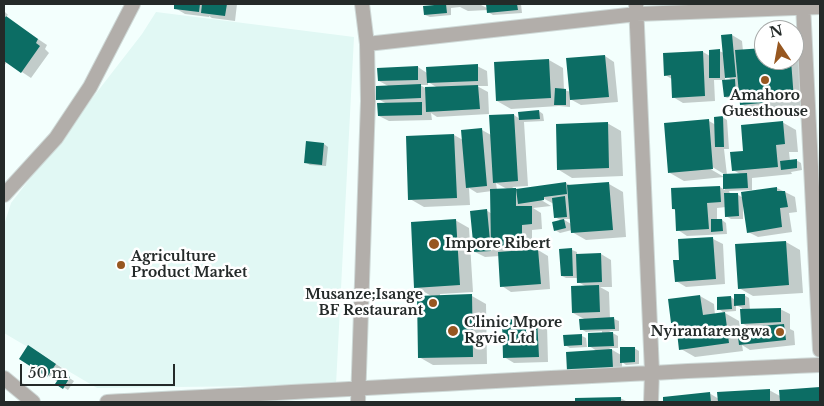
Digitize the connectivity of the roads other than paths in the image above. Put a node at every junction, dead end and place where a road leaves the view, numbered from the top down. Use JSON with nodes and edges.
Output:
{"nodes":[{"id":1,"x":133,"y":4,"type":"edge"},
{"id":2,"x":362,"y":4,"type":"edge"},
{"id":3,"x":804,"y":5,"type":"edge"},
{"id":4,"x":820,"y":6,"type":"edge"},
{"id":5,"x":636,"y":9,"type":"edge"},
{"id":6,"x":367,"y":44,"type":"junction"},
{"id":7,"x":4,"y":195,"type":"edge"},
{"id":8,"x":820,"y":350,"type":"edge"},
{"id":9,"x":820,"y":365,"type":"edge"},
{"id":10,"x":652,"y":372,"type":"junction"},
{"id":11,"x":4,"y":378,"type":"edge"},
{"id":12,"x":358,"y":396,"type":"edge"},
{"id":13,"x":33,"y":402,"type":"edge"},
{"id":14,"x":107,"y":402,"type":"edge"},
{"id":15,"x":651,"y":402,"type":"edge"}],
"edges":[{"from":1,"to":7,"type":"street"},
{"from":2,"to":6,"type":"street"},
{"from":3,"to":4,"type":"street"},
{"from":3,"to":5,"type":"street"},
{"from":3,"to":8,"type":"street"},
{"from":5,"to":6,"type":"street"},
{"from":5,"to":10,"type":"street"},
{"from":6,"to":12,"type":"street"},
{"from":9,"to":10,"type":"street"},
{"from":10,"to":12,"type":"street"},
{"from":10,"to":15,"type":"street"},
{"from":11,"to":13,"type":"street"},
{"from":12,"to":14,"type":"street"}]}
